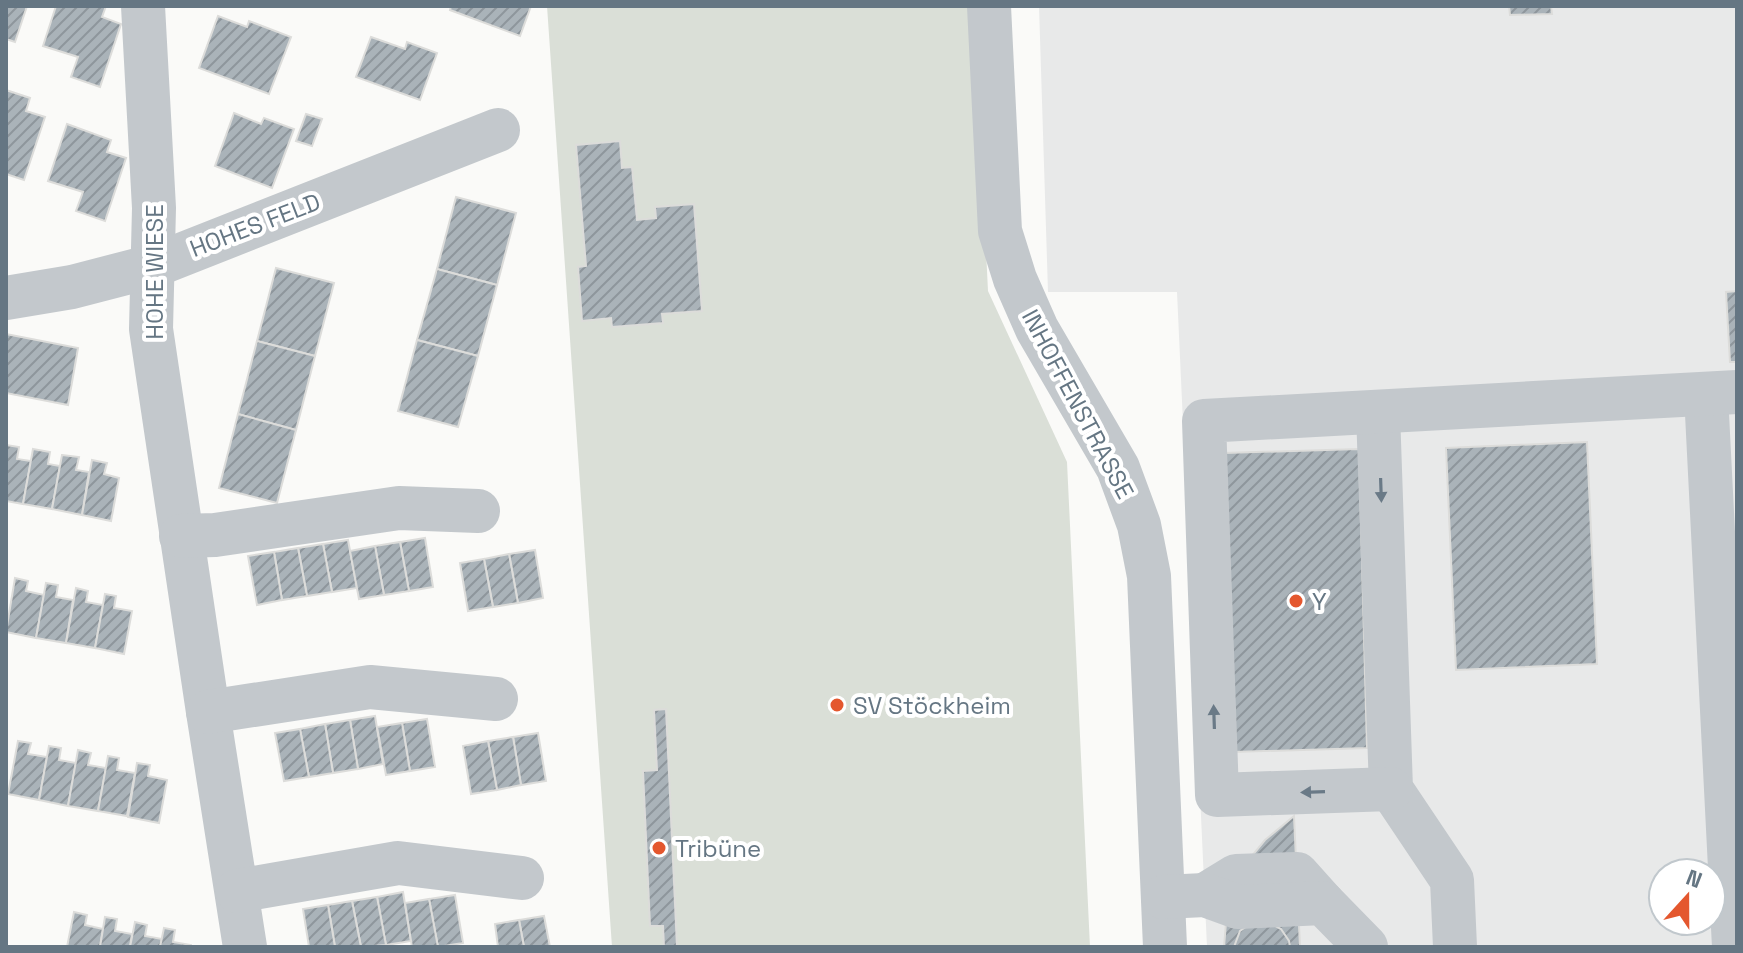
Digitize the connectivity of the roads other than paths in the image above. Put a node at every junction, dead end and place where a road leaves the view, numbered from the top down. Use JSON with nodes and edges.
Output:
{"nodes":[{"id":1,"x":143,"y":6,"type":"edge"},
{"id":2,"x":989,"y":6,"type":"edge"},
{"id":3,"x":498,"y":130,"type":"dead end"},
{"id":4,"x":153,"y":266,"type":"junction"},
{"id":5,"x":6,"y":298,"type":"edge"},
{"id":6,"x":1721,"y":393,"type":"edge"},
{"id":7,"x":1378,"y":412,"type":"junction"},
{"id":8,"x":478,"y":511,"type":"dead end"},
{"id":9,"x":181,"y":536,"type":"junction"},
{"id":10,"x":496,"y":699,"type":"dead end"},
{"id":11,"x":208,"y":712,"type":"junction"},
{"id":12,"x":1391,"y":789,"type":"junction"},
{"id":13,"x":522,"y":878,"type":"dead end"},
{"id":14,"x":237,"y":891,"type":"junction"},
{"id":15,"x":1184,"y":896,"type":"junction"},
{"id":16,"x":245,"y":947,"type":"edge"},
{"id":17,"x":1165,"y":947,"type":"edge"},
{"id":18,"x":1366,"y":947,"type":"edge"},
{"id":19,"x":1455,"y":947,"type":"edge"},
{"id":20,"x":1734,"y":947,"type":"edge"}],
"edges":[{"from":1,"to":4,"type":"street","name":"HOHE WIESE"},
{"from":2,"to":15,"type":"street","name":"INHOFFENSTRASSE"},
{"from":3,"to":4,"type":"street","name":"HOHES FELD"},
{"from":4,"to":5,"type":"street","name":"HOHES FELD"},
{"from":4,"to":9,"type":"street","name":"HOHE WIESE"},
{"from":6,"to":7,"type":"street"},
{"from":6,"to":20,"type":"street"},
{"from":7,"to":12,"type":"street","one_way":true},
{"from":12,"to":7,"type":"street","one_way":true},
{"from":8,"to":9,"type":"street"},
{"from":9,"to":11,"type":"street","name":"HOHE WIESE"},
{"from":10,"to":11,"type":"street"},
{"from":11,"to":14,"type":"street","name":"HOHE WIESE"},
{"from":12,"to":19,"type":"street"},
{"from":13,"to":14,"type":"street"},
{"from":14,"to":16,"type":"street","name":"HOHE WIESE"},
{"from":15,"to":17,"type":"street","name":"INHOFFENSTRASSE"},
{"from":15,"to":18,"type":"street"}]}
